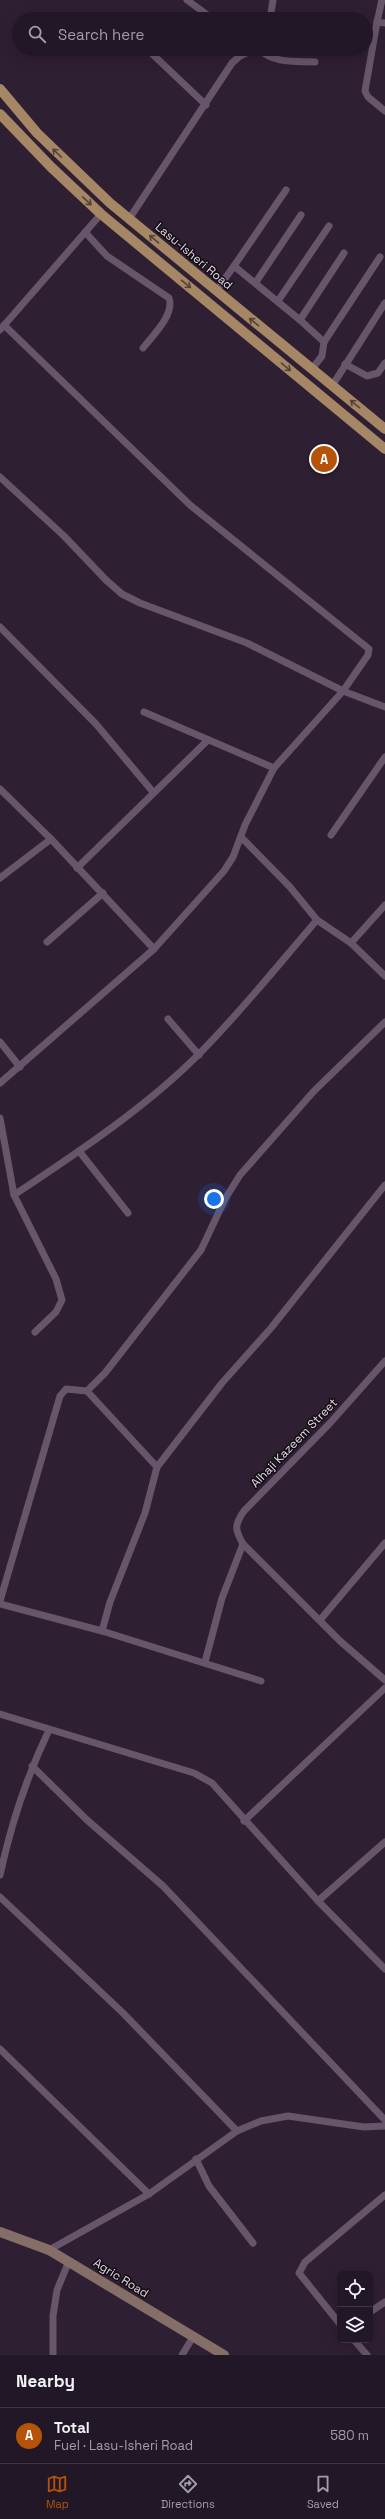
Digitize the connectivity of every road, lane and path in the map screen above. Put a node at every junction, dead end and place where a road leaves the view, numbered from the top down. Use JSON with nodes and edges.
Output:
{"nodes":[{"id":1,"x":187,"y":0,"type":"edge"},
{"id":2,"x":273,"y":0,"type":"edge"},
{"id":3,"x":382,"y":0,"type":"edge"},
{"id":4,"x":203,"y":12,"type":"edge"},
{"id":5,"x":271,"y":12,"type":"edge"},
{"id":6,"x":381,"y":23,"type":"edge"},
{"id":7,"x":154,"y":56,"type":"edge"},
{"id":8,"x":240,"y":56,"type":"edge"},
{"id":9,"x":266,"y":56,"type":"edge"},
{"id":10,"x":315,"y":62,"type":"dead end"},
{"id":11,"x":0,"y":89,"type":"edge"},
{"id":12,"x":206,"y":105,"type":"junction"},
{"id":13,"x":385,"y":111,"type":"edge"},
{"id":14,"x":0,"y":114,"type":"edge"},
{"id":15,"x":286,"y":190,"type":"dead end"},
{"id":16,"x":101,"y":214,"type":"junction"},
{"id":17,"x":301,"y":215,"type":"dead end"},
{"id":18,"x":129,"y":219,"type":"junction"},
{"id":19,"x":329,"y":226,"type":"dead end"},
{"id":20,"x":85,"y":232,"type":"junction"},
{"id":21,"x":344,"y":253,"type":"dead end"},
{"id":22,"x":380,"y":257,"type":"dead end"},
{"id":23,"x":234,"y":266,"type":"junction"},
{"id":24,"x":256,"y":282,"type":"junction"},
{"id":25,"x":216,"y":291,"type":"junction"},
{"id":26,"x":278,"y":301,"type":"junction"},
{"id":27,"x":385,"y":303,"type":"edge"},
{"id":28,"x":300,"y":320,"type":"junction"},
{"id":29,"x":2,"y":328,"type":"edge"},
{"id":30,"x":324,"y":342,"type":"junction"},
{"id":31,"x":142,"y":348,"type":"dead end"},
{"id":32,"x":385,"y":363,"type":"edge"},
{"id":33,"x":345,"y":364,"type":"junction"},
{"id":34,"x":312,"y":369,"type":"junction"},
{"id":35,"x":332,"y":386,"type":"junction"},
{"id":36,"x":385,"y":429,"type":"edge"},
{"id":37,"x":385,"y":448,"type":"edge"},
{"id":38,"x":0,"y":477,"type":"edge"},
{"id":39,"x":0,"y":626,"type":"edge"},
{"id":40,"x":343,"y":691,"type":"junction"},
{"id":41,"x":385,"y":707,"type":"edge"},
{"id":42,"x":144,"y":712,"type":"dead end"},
{"id":43,"x":208,"y":740,"type":"junction"},
{"id":44,"x":385,"y":757,"type":"edge"},
{"id":45,"x":274,"y":768,"type":"junction"},
{"id":46,"x":0,"y":789,"type":"edge"},
{"id":47,"x":154,"y":792,"type":"junction"},
{"id":48,"x":331,"y":835,"type":"dead end"},
{"id":49,"x":241,"y":836,"type":"junction"},
{"id":50,"x":51,"y":839,"type":"junction"},
{"id":51,"x":77,"y":868,"type":"junction"},
{"id":52,"x":0,"y":878,"type":"edge"},
{"id":53,"x":103,"y":893,"type":"junction"},
{"id":54,"x":385,"y":905,"type":"edge"},
{"id":55,"x":317,"y":920,"type":"junction"},
{"id":56,"x":47,"y":942,"type":"dead end"},
{"id":57,"x":351,"y":943,"type":"junction"},
{"id":58,"x":154,"y":949,"type":"junction"},
{"id":59,"x":385,"y":976,"type":"edge"},
{"id":60,"x":168,"y":1019,"type":"dead end"},
{"id":61,"x":385,"y":1022,"type":"edge"},
{"id":62,"x":0,"y":1042,"type":"edge"},
{"id":63,"x":199,"y":1055,"type":"junction"},
{"id":64,"x":20,"y":1067,"type":"junction"},
{"id":65,"x":0,"y":1083,"type":"edge"},
{"id":66,"x":0,"y":1118,"type":"edge"},
{"id":67,"x":79,"y":1150,"type":"junction"},
{"id":68,"x":385,"y":1185,"type":"edge"},
{"id":69,"x":14,"y":1195,"type":"junction"},
{"id":70,"x":128,"y":1213,"type":"dead end"},
{"id":71,"x":35,"y":1332,"type":"dead end"},
{"id":72,"x":385,"y":1361,"type":"edge"},
{"id":73,"x":87,"y":1391,"type":"junction"},
{"id":74,"x":157,"y":1467,"type":"junction"},
{"id":75,"x":243,"y":1544,"type":"junction"},
{"id":76,"x":384,"y":1547,"type":"edge"},
{"id":77,"x":0,"y":1601,"type":"edge"},
{"id":78,"x":0,"y":1604,"type":"edge"},
{"id":79,"x":320,"y":1620,"type":"junction"},
{"id":80,"x":102,"y":1631,"type":"junction"},
{"id":81,"x":205,"y":1662,"type":"junction"},
{"id":82,"x":385,"y":1680,"type":"edge"},
{"id":83,"x":261,"y":1681,"type":"dead end"},
{"id":84,"x":385,"y":1688,"type":"edge"},
{"id":85,"x":0,"y":1714,"type":"edge"},
{"id":86,"x":49,"y":1730,"type":"junction"},
{"id":87,"x":32,"y":1766,"type":"junction"},
{"id":88,"x":244,"y":1821,"type":"junction"},
{"id":89,"x":385,"y":1842,"type":"edge"},
{"id":90,"x":0,"y":1875,"type":"edge"},
{"id":91,"x":0,"y":1897,"type":"edge"},
{"id":92,"x":318,"y":1901,"type":"junction"},
{"id":93,"x":385,"y":1969,"type":"edge"},
{"id":94,"x":0,"y":2049,"type":"edge"},
{"id":95,"x":385,"y":2120,"type":"edge"},
{"id":96,"x":385,"y":2126,"type":"edge"},
{"id":97,"x":237,"y":2132,"type":"junction"},
{"id":98,"x":196,"y":2159,"type":"junction"},
{"id":99,"x":149,"y":2194,"type":"junction"},
{"id":100,"x":385,"y":2196,"type":"edge"},
{"id":101,"x":0,"y":2232,"type":"edge"},
{"id":102,"x":253,"y":2243,"type":"dead end"},
{"id":103,"x":49,"y":2250,"type":"junction"},
{"id":104,"x":69,"y":2262,"type":"junction"},
{"id":105,"x":385,"y":2302,"type":"edge"},
{"id":106,"x":373,"y":2310,"type":"edge"},
{"id":107,"x":337,"y":2320,"type":"edge"},
{"id":108,"x":193,"y":2337,"type":"junction"},
{"id":109,"x":357,"y":2343,"type":"edge"},
{"id":110,"x":53,"y":2355,"type":"edge"},
{"id":111,"x":182,"y":2355,"type":"edge"},
{"id":112,"x":224,"y":2355,"type":"edge"},
{"id":113,"x":367,"y":2355,"type":"edge"}],
"edges":[{"from":1,"to":4,"type":"street"},
{"from":2,"to":5,"type":"street"},
{"from":3,"to":6,"type":"street"},
{"from":6,"to":13,"type":"street"},
{"from":7,"to":12,"type":"street"},
{"from":8,"to":12,"type":"street"},
{"from":9,"to":10,"type":"street"},
{"from":18,"to":11,"type":"main road","name":"Lasu-Isheri Road","one_way":true},
{"from":12,"to":18,"type":"street"},
{"from":14,"to":16,"type":"main road","one_way":true},
{"from":15,"to":23,"type":"street"},
{"from":16,"to":20,"type":"street"},
{"from":16,"to":37,"type":"main road","one_way":true},
{"from":17,"to":24,"type":"street"},
{"from":25,"to":18,"type":"main road","name":"Lasu-Isheri Road","one_way":true},
{"from":19,"to":26,"type":"street"},
{"from":20,"to":29,"type":"street"},
{"from":20,"to":31,"type":"street"},
{"from":21,"to":28,"type":"street"},
{"from":22,"to":30,"type":"street"},
{"from":23,"to":24,"type":"street"},
{"from":23,"to":25,"type":"street"},
{"from":24,"to":26,"type":"street"},
{"from":34,"to":25,"type":"main road","name":"Lasu-Isheri Road","one_way":true},
{"from":26,"to":28,"type":"street"},
{"from":27,"to":33,"type":"street"},
{"from":28,"to":30,"type":"street"},
{"from":29,"to":40,"type":"street"},
{"from":30,"to":34,"type":"street"},
{"from":32,"to":33,"type":"street"},
{"from":33,"to":35,"type":"street"},
{"from":34,"to":35,"type":"main road","name":"Lasu-Isheri Road"},
{"from":36,"to":35,"type":"main road","name":"Lasu-Isheri Road","one_way":true},
{"from":38,"to":40,"type":"street"},
{"from":39,"to":47,"type":"street"},
{"from":40,"to":41,"type":"street"},
{"from":40,"to":45,"type":"street"},
{"from":42,"to":43,"type":"street"},
{"from":43,"to":45,"type":"street"},
{"from":43,"to":47,"type":"street"},
{"from":44,"to":48,"type":"street"},
{"from":45,"to":49,"type":"street"},
{"from":46,"to":50,"type":"street"},
{"from":47,"to":51,"type":"street"},
{"from":49,"to":55,"type":"street"},
{"from":49,"to":58,"type":"street"},
{"from":50,"to":51,"type":"street"},
{"from":50,"to":52,"type":"street"},
{"from":51,"to":53,"type":"street"},
{"from":53,"to":56,"type":"street"},
{"from":53,"to":58,"type":"street"},
{"from":54,"to":57,"type":"street"},
{"from":55,"to":57,"type":"street"},
{"from":55,"to":63,"type":"street"},
{"from":57,"to":59,"type":"street"},
{"from":58,"to":64,"type":"street"},
{"from":60,"to":63,"type":"street"},
{"from":61,"to":73,"type":"street"},
{"from":62,"to":64,"type":"street"},
{"from":63,"to":67,"type":"street"},
{"from":64,"to":65,"type":"street"},
{"from":66,"to":69,"type":"street"},
{"from":67,"to":69,"type":"street"},
{"from":67,"to":70,"type":"street"},
{"from":68,"to":74,"type":"street"},
{"from":69,"to":71,"type":"street"},
{"from":72,"to":75,"type":"street","name":"Alhaji Kazeem Street"},
{"from":73,"to":74,"type":"street"},
{"from":73,"to":77,"type":"street"},
{"from":74,"to":80,"type":"street"},
{"from":75,"to":79,"type":"street"},
{"from":75,"to":81,"type":"street"},
{"from":76,"to":79,"type":"street"},
{"from":78,"to":80,"type":"street"},
{"from":79,"to":82,"type":"street"},
{"from":80,"to":81,"type":"street"},
{"from":81,"to":83,"type":"street"},
{"from":84,"to":88,"type":"street"},
{"from":85,"to":86,"type":"street"},
{"from":86,"to":87,"type":"street"},
{"from":86,"to":88,"type":"street"},
{"from":87,"to":90,"type":"street"},
{"from":87,"to":95,"type":"street"},
{"from":88,"to":92,"type":"street"},
{"from":89,"to":92,"type":"street"},
{"from":91,"to":97,"type":"street"},
{"from":92,"to":93,"type":"street"},
{"from":94,"to":99,"type":"street"},
{"from":96,"to":97,"type":"street"},
{"from":97,"to":98,"type":"street"},
{"from":98,"to":99,"type":"street"},
{"from":98,"to":102,"type":"street"},
{"from":99,"to":103,"type":"street"},
{"from":100,"to":107,"type":"street"},
{"from":101,"to":103,"type":"street","name":"Agric Road"},
{"from":103,"to":104,"type":"street","name":"Agric Road"},
{"from":104,"to":108,"type":"street","name":"Agric Road"},
{"from":104,"to":110,"type":"street"},
{"from":105,"to":106,"type":"street"},
{"from":108,"to":111,"type":"street"},
{"from":108,"to":112,"type":"street","name":"Agric Road"},
{"from":109,"to":113,"type":"street"}]}
